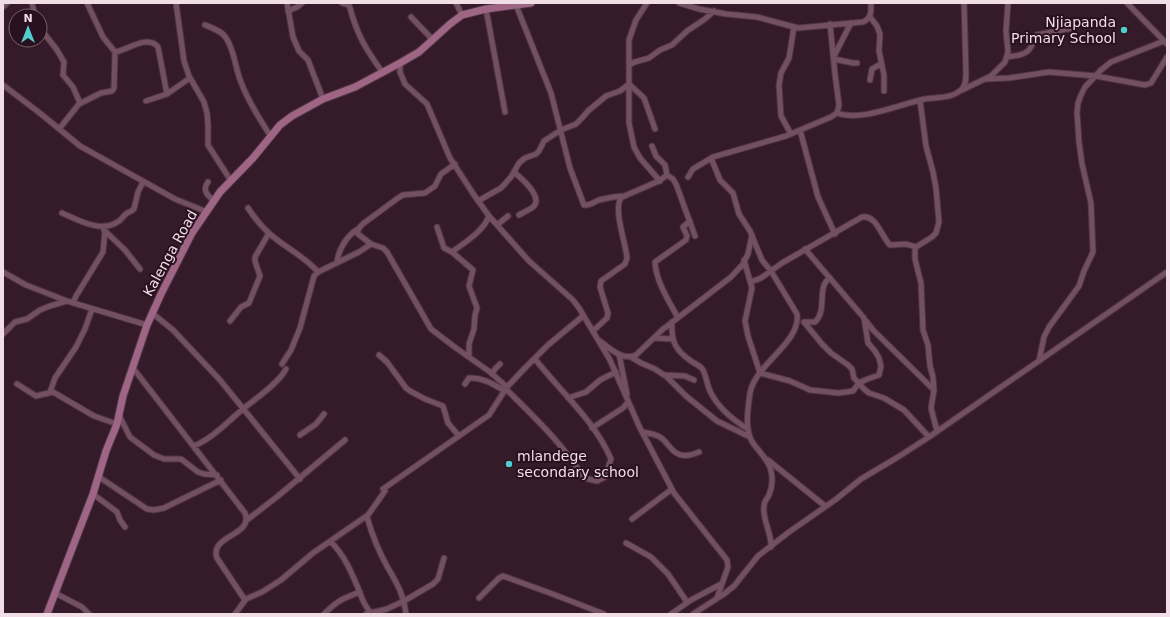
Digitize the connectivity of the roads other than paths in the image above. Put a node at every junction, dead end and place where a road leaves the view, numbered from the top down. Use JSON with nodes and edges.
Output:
{"nodes":[{"id":1,"x":7,"y":3,"type":"edge"},
{"id":2,"x":87,"y":3,"type":"edge"},
{"id":3,"x":176,"y":3,"type":"edge"},
{"id":4,"x":287,"y":3,"type":"edge"},
{"id":5,"x":302,"y":3,"type":"edge"},
{"id":6,"x":342,"y":3,"type":"edge"},
{"id":7,"x":456,"y":3,"type":"edge"},
{"id":8,"x":531,"y":3,"type":"edge"},
{"id":9,"x":647,"y":3,"type":"edge"},
{"id":10,"x":679,"y":3,"type":"edge"},
{"id":11,"x":871,"y":3,"type":"edge"},
{"id":12,"x":964,"y":3,"type":"edge"},
{"id":13,"x":1008,"y":3,"type":"edge"},
{"id":14,"x":1127,"y":3,"type":"edge"},
{"id":15,"x":516,"y":5,"type":"junction"},
{"id":16,"x":3,"y":7,"type":"edge"},
{"id":17,"x":486,"y":9,"type":"junction"},
{"id":18,"x":288,"y":11,"type":"junction"},
{"id":19,"x":714,"y":11,"type":"junction"},
{"id":20,"x":462,"y":15,"type":"junction"},
{"id":21,"x":870,"y":16,"type":"junction"},
{"id":22,"x":411,"y":17,"type":"dead end"},
{"id":23,"x":851,"y":23,"type":"junction"},
{"id":24,"x":830,"y":24,"type":"junction"},
{"id":25,"x":205,"y":25,"type":"dead end"},
{"id":26,"x":794,"y":27,"type":"junction"},
{"id":27,"x":1073,"y":28,"type":"dead end"},
{"id":28,"x":48,"y":39,"type":"edge"},
{"id":29,"x":432,"y":39,"type":"junction"},
{"id":30,"x":1166,"y":42,"type":"edge"},
{"id":31,"x":116,"y":52,"type":"junction"},
{"id":32,"x":1007,"y":57,"type":"junction"},
{"id":33,"x":1167,"y":57,"type":"edge"},
{"id":34,"x":834,"y":58,"type":"junction"},
{"id":35,"x":400,"y":63,"type":"junction"},
{"id":36,"x":857,"y":63,"type":"dead end"},
{"id":37,"x":881,"y":64,"type":"junction"},
{"id":38,"x":629,"y":65,"type":"junction"},
{"id":39,"x":382,"y":73,"type":"junction"},
{"id":40,"x":1096,"y":76,"type":"junction"},
{"id":41,"x":190,"y":78,"type":"junction"},
{"id":42,"x":986,"y":79,"type":"junction"},
{"id":43,"x":870,"y":80,"type":"dead end"},
{"id":44,"x":629,"y":84,"type":"junction"},
{"id":45,"x":4,"y":88,"type":"edge"},
{"id":46,"x":962,"y":90,"type":"junction"},
{"id":47,"x":884,"y":91,"type":"dead end"},
{"id":48,"x":168,"y":94,"type":"junction"},
{"id":49,"x":323,"y":99,"type":"junction"},
{"id":50,"x":920,"y":100,"type":"junction"},
{"id":51,"x":146,"y":101,"type":"dead end"},
{"id":52,"x":80,"y":103,"type":"junction"},
{"id":53,"x":505,"y":112,"type":"dead end"},
{"id":54,"x":837,"y":113,"type":"junction"},
{"id":55,"x":59,"y":129,"type":"junction"},
{"id":56,"x":655,"y":129,"type":"dead end"},
{"id":57,"x":561,"y":130,"type":"junction"},
{"id":58,"x":800,"y":130,"type":"junction"},
{"id":59,"x":791,"y":134,"type":"junction"},
{"id":60,"x":270,"y":137,"type":"junction"},
{"id":61,"x":652,"y":146,"type":"dead end"},
{"id":62,"x":712,"y":158,"type":"junction"},
{"id":63,"x":455,"y":164,"type":"junction"},
{"id":64,"x":514,"y":172,"type":"junction"},
{"id":65,"x":667,"y":175,"type":"junction"},
{"id":66,"x":688,"y":177,"type":"dead end"},
{"id":67,"x":231,"y":181,"type":"junction"},
{"id":68,"x":660,"y":181,"type":"junction"},
{"id":69,"x":143,"y":182,"type":"junction"},
{"id":70,"x":208,"y":182,"type":"dead end"},
{"id":71,"x":625,"y":196,"type":"junction"},
{"id":72,"x":214,"y":201,"type":"junction"},
{"id":73,"x":478,"y":201,"type":"junction"},
{"id":74,"x":248,"y":208,"type":"dead end"},
{"id":75,"x":207,"y":212,"type":"junction"},
{"id":76,"x":62,"y":213,"type":"dead end"},
{"id":77,"x":519,"y":215,"type":"dead end"},
{"id":78,"x":489,"y":216,"type":"junction"},
{"id":79,"x":508,"y":216,"type":"dead end"},
{"id":80,"x":690,"y":221,"type":"junction"},
{"id":81,"x":497,"y":225,"type":"junction"},
{"id":82,"x":99,"y":226,"type":"junction"},
{"id":83,"x":437,"y":226,"type":"dead end"},
{"id":84,"x":358,"y":229,"type":"junction"},
{"id":85,"x":105,"y":231,"type":"junction"},
{"id":86,"x":269,"y":233,"type":"junction"},
{"id":87,"x":835,"y":234,"type":"junction"},
{"id":88,"x":752,"y":235,"type":"junction"},
{"id":89,"x":695,"y":236,"type":"dead end"},
{"id":90,"x":371,"y":244,"type":"junction"},
{"id":91,"x":916,"y":247,"type":"junction"},
{"id":92,"x":805,"y":249,"type":"junction"},
{"id":93,"x":452,"y":252,"type":"junction"},
{"id":94,"x":744,"y":260,"type":"junction"},
{"id":95,"x":337,"y":263,"type":"junction"},
{"id":96,"x":140,"y":269,"type":"dead end"},
{"id":97,"x":771,"y":271,"type":"junction"},
{"id":98,"x":3,"y":272,"type":"edge"},
{"id":99,"x":318,"y":272,"type":"junction"},
{"id":100,"x":1167,"y":272,"type":"edge"},
{"id":101,"x":830,"y":278,"type":"junction"},
{"id":102,"x":751,"y":282,"type":"junction"},
{"id":103,"x":67,"y":301,"type":"junction"},
{"id":104,"x":73,"y":303,"type":"junction"},
{"id":105,"x":92,"y":309,"type":"junction"},
{"id":106,"x":152,"y":313,"type":"junction"},
{"id":107,"x":583,"y":316,"type":"junction"},
{"id":108,"x":678,"y":318,"type":"junction"},
{"id":109,"x":864,"y":318,"type":"junction"},
{"id":110,"x":798,"y":319,"type":"junction"},
{"id":111,"x":230,"y":321,"type":"dead end"},
{"id":112,"x":672,"y":322,"type":"junction"},
{"id":113,"x":804,"y":322,"type":"junction"},
{"id":114,"x":147,"y":325,"type":"junction"},
{"id":115,"x":593,"y":331,"type":"junction"},
{"id":116,"x":3,"y":334,"type":"edge"},
{"id":117,"x":654,"y":338,"type":"junction"},
{"id":118,"x":598,"y":339,"type":"junction"},
{"id":119,"x":672,"y":339,"type":"junction"},
{"id":120,"x":619,"y":354,"type":"junction"},
{"id":121,"x":379,"y":355,"type":"dead end"},
{"id":122,"x":469,"y":357,"type":"junction"},
{"id":123,"x":631,"y":357,"type":"junction"},
{"id":124,"x":535,"y":358,"type":"junction"},
{"id":125,"x":1039,"y":360,"type":"junction"},
{"id":126,"x":282,"y":364,"type":"dead end"},
{"id":127,"x":500,"y":364,"type":"dead end"},
{"id":128,"x":133,"y":368,"type":"junction"},
{"id":129,"x":286,"y":369,"type":"dead end"},
{"id":130,"x":616,"y":372,"type":"junction"},
{"id":131,"x":760,"y":373,"type":"junction"},
{"id":132,"x":492,"y":374,"type":"junction"},
{"id":133,"x":665,"y":375,"type":"junction"},
{"id":134,"x":694,"y":380,"type":"dead end"},
{"id":135,"x":859,"y":383,"type":"junction"},
{"id":136,"x":17,"y":384,"type":"dead end"},
{"id":137,"x":465,"y":384,"type":"dead end"},
{"id":138,"x":506,"y":389,"type":"junction"},
{"id":139,"x":934,"y":390,"type":"junction"},
{"id":140,"x":50,"y":392,"type":"junction"},
{"id":141,"x":568,"y":398,"type":"junction"},
{"id":142,"x":628,"y":401,"type":"junction"},
{"id":143,"x":243,"y":409,"type":"junction"},
{"id":144,"x":119,"y":414,"type":"junction"},
{"id":145,"x":324,"y":414,"type":"dead end"},
{"id":146,"x":117,"y":424,"type":"junction"},
{"id":147,"x":592,"y":428,"type":"junction"},
{"id":148,"x":748,"y":429,"type":"junction"},
{"id":149,"x":642,"y":432,"type":"junction"},
{"id":150,"x":937,"y":432,"type":"junction"},
{"id":151,"x":300,"y":435,"type":"dead end"},
{"id":152,"x":459,"y":436,"type":"junction"},
{"id":153,"x":750,"y":437,"type":"junction"},
{"id":154,"x":929,"y":437,"type":"junction"},
{"id":155,"x":345,"y":440,"type":"dead end"},
{"id":156,"x":194,"y":446,"type":"junction"},
{"id":157,"x":699,"y":452,"type":"dead end"},
{"id":158,"x":764,"y":457,"type":"junction"},
{"id":159,"x":217,"y":475,"type":"junction"},
{"id":160,"x":99,"y":477,"type":"junction"},
{"id":161,"x":300,"y":479,"type":"junction"},
{"id":162,"x":221,"y":480,"type":"junction"},
{"id":163,"x":672,"y":488,"type":"junction"},
{"id":164,"x":93,"y":494,"type":"junction"},
{"id":165,"x":826,"y":506,"type":"junction"},
{"id":166,"x":366,"y":517,"type":"junction"},
{"id":167,"x":632,"y":519,"type":"dead end"},
{"id":168,"x":247,"y":520,"type":"junction"},
{"id":169,"x":125,"y":527,"type":"dead end"},
{"id":170,"x":331,"y":542,"type":"junction"},
{"id":171,"x":626,"y":543,"type":"dead end"},
{"id":172,"x":771,"y":547,"type":"junction"},
{"id":173,"x":444,"y":558,"type":"dead end"},
{"id":174,"x":721,"y":584,"type":"junction"},
{"id":175,"x":360,"y":592,"type":"junction"},
{"id":176,"x":55,"y":593,"type":"junction"},
{"id":177,"x":479,"y":598,"type":"dead end"},
{"id":178,"x":717,"y":598,"type":"junction"},
{"id":179,"x":245,"y":600,"type":"junction"},
{"id":180,"x":404,"y":601,"type":"junction"},
{"id":181,"x":687,"y":602,"type":"junction"},
{"id":182,"x":368,"y":613,"type":"edge"},
{"id":183,"x":47,"y":614,"type":"edge"},
{"id":184,"x":89,"y":614,"type":"edge"},
{"id":185,"x":235,"y":614,"type":"edge"},
{"id":186,"x":324,"y":614,"type":"edge"},
{"id":187,"x":406,"y":614,"type":"edge"},
{"id":188,"x":604,"y":614,"type":"edge"},
{"id":189,"x":671,"y":614,"type":"edge"},
{"id":190,"x":693,"y":614,"type":"edge"}],
"edges":[{"from":1,"to":16,"type":"street"},
{"from":2,"to":31,"type":"street"},
{"from":3,"to":41,"type":"street"},
{"from":4,"to":18,"type":"street"},
{"from":5,"to":18,"type":"street"},
{"from":6,"to":39,"type":"street"},
{"from":7,"to":20,"type":"street"},
{"from":8,"to":15,"type":"main road","name":"Kalenga Road"},
{"from":9,"to":38,"type":"street"},
{"from":10,"to":19,"type":"street"},
{"from":11,"to":21,"type":"street"},
{"from":12,"to":46,"type":"street"},
{"from":13,"to":32,"type":"street"},
{"from":14,"to":30,"type":"street"},
{"from":15,"to":17,"type":"main road","name":"Kalenga Road"},
{"from":15,"to":57,"type":"street"},
{"from":17,"to":20,"type":"main road","name":"Kalenga Road"},
{"from":17,"to":53,"type":"street"},
{"from":18,"to":49,"type":"street"},
{"from":19,"to":26,"type":"street"},
{"from":19,"to":38,"type":"street"},
{"from":20,"to":29,"type":"main road","name":"Kalenga Road"},
{"from":21,"to":23,"type":"street"},
{"from":21,"to":37,"type":"street"},
{"from":22,"to":29,"type":"street"},
{"from":23,"to":24,"type":"street"},
{"from":23,"to":34,"type":"street"},
{"from":24,"to":26,"type":"street"},
{"from":24,"to":34,"type":"street"},
{"from":25,"to":60,"type":"street"},
{"from":26,"to":59,"type":"street"},
{"from":27,"to":32,"type":"street"},
{"from":28,"to":52,"type":"street"},
{"from":29,"to":35,"type":"main road","name":"Kalenga Road"},
{"from":30,"to":40,"type":"street"},
{"from":31,"to":48,"type":"street"},
{"from":31,"to":52,"type":"street"},
{"from":32,"to":42,"type":"street"},
{"from":33,"to":40,"type":"street"},
{"from":34,"to":36,"type":"street"},
{"from":34,"to":54,"type":"street"},
{"from":35,"to":39,"type":"main road","name":"Kalenga Road"},
{"from":35,"to":63,"type":"street"},
{"from":37,"to":43,"type":"street"},
{"from":37,"to":47,"type":"street"},
{"from":38,"to":44,"type":"street"},
{"from":39,"to":49,"type":"main road","name":"Kalenga Road"},
{"from":40,"to":42,"type":"street"},
{"from":40,"to":125,"type":"street"},
{"from":41,"to":48,"type":"street"},
{"from":41,"to":67,"type":"street"},
{"from":42,"to":46,"type":"street"},
{"from":44,"to":56,"type":"street"},
{"from":44,"to":57,"type":"street"},
{"from":44,"to":68,"type":"street"},
{"from":45,"to":55,"type":"street"},
{"from":46,"to":50,"type":"street"},
{"from":48,"to":51,"type":"street"},
{"from":49,"to":60,"type":"main road","name":"Kalenga Road"},
{"from":50,"to":54,"type":"street"},
{"from":50,"to":91,"type":"street"},
{"from":52,"to":55,"type":"street"},
{"from":54,"to":58,"type":"street"},
{"from":55,"to":69,"type":"street"},
{"from":57,"to":64,"type":"street"},
{"from":57,"to":71,"type":"street"},
{"from":58,"to":59,"type":"street"},
{"from":58,"to":87,"type":"street"},
{"from":59,"to":62,"type":"street"},
{"from":60,"to":67,"type":"main road","name":"Kalenga Road"},
{"from":61,"to":65,"type":"street"},
{"from":62,"to":66,"type":"street"},
{"from":62,"to":88,"type":"street"},
{"from":63,"to":73,"type":"street"},
{"from":63,"to":84,"type":"street"},
{"from":64,"to":73,"type":"street"},
{"from":64,"to":77,"type":"street"},
{"from":65,"to":68,"type":"street"},
{"from":65,"to":80,"type":"street"},
{"from":67,"to":72,"type":"main road","name":"Kalenga Road"},
{"from":68,"to":71,"type":"street"},
{"from":69,"to":75,"type":"street"},
{"from":69,"to":82,"type":"street"},
{"from":70,"to":72,"type":"street"},
{"from":71,"to":115,"type":"street"},
{"from":72,"to":75,"type":"main road","name":"Kalenga Road"},
{"from":73,"to":78,"type":"street"},
{"from":74,"to":86,"type":"street"},
{"from":75,"to":106,"type":"main road","name":"Kalenga Road"},
{"from":76,"to":82,"type":"street"},
{"from":78,"to":81,"type":"street"},
{"from":78,"to":93,"type":"street"},
{"from":79,"to":81,"type":"street"},
{"from":80,"to":89,"type":"street"},
{"from":80,"to":108,"type":"street"},
{"from":81,"to":107,"type":"street"},
{"from":82,"to":85,"type":"street"},
{"from":83,"to":93,"type":"street"},
{"from":84,"to":90,"type":"street"},
{"from":84,"to":95,"type":"street"},
{"from":85,"to":96,"type":"street"},
{"from":85,"to":104,"type":"street"},
{"from":86,"to":99,"type":"street"},
{"from":86,"to":111,"type":"street"},
{"from":87,"to":91,"type":"street"},
{"from":87,"to":92,"type":"street"},
{"from":88,"to":94,"type":"street"},
{"from":88,"to":97,"type":"street"},
{"from":90,"to":95,"type":"street"},
{"from":90,"to":122,"type":"street"},
{"from":91,"to":139,"type":"street"},
{"from":92,"to":97,"type":"street"},
{"from":92,"to":101,"type":"street"},
{"from":93,"to":122,"type":"street"},
{"from":94,"to":102,"type":"street"},
{"from":94,"to":108,"type":"street"},
{"from":95,"to":99,"type":"street"},
{"from":97,"to":102,"type":"street"},
{"from":97,"to":110,"type":"street"},
{"from":98,"to":103,"type":"street"},
{"from":99,"to":126,"type":"street"},
{"from":100,"to":125,"type":"street"},
{"from":101,"to":109,"type":"street"},
{"from":101,"to":113,"type":"street"},
{"from":102,"to":131,"type":"street"},
{"from":103,"to":104,"type":"street"},
{"from":103,"to":116,"type":"street"},
{"from":104,"to":105,"type":"street"},
{"from":105,"to":114,"type":"street"},
{"from":105,"to":140,"type":"street"},
{"from":106,"to":114,"type":"main road","name":"Kalenga Road"},
{"from":106,"to":143,"type":"street"},
{"from":107,"to":115,"type":"street"},
{"from":107,"to":124,"type":"street"},
{"from":108,"to":112,"type":"street"},
{"from":109,"to":135,"type":"street"},
{"from":109,"to":139,"type":"street"},
{"from":110,"to":113,"type":"street"},
{"from":110,"to":131,"type":"street"},
{"from":112,"to":117,"type":"street"},
{"from":112,"to":119,"type":"street"},
{"from":113,"to":135,"type":"street"},
{"from":114,"to":128,"type":"main road","name":"Kalenga Road"},
{"from":115,"to":118,"type":"street"},
{"from":117,"to":119,"type":"street"},
{"from":117,"to":123,"type":"street"},
{"from":118,"to":120,"type":"street"},
{"from":118,"to":130,"type":"street"},
{"from":119,"to":148,"type":"street"},
{"from":120,"to":123,"type":"street"},
{"from":120,"to":142,"type":"street"},
{"from":121,"to":152,"type":"street"},
{"from":122,"to":132,"type":"street"},
{"from":123,"to":133,"type":"street"},
{"from":124,"to":138,"type":"street"},
{"from":124,"to":141,"type":"street"},
{"from":125,"to":150,"type":"street"},
{"from":127,"to":132,"type":"street"},
{"from":128,"to":144,"type":"main road","name":"Kalenga Road"},
{"from":128,"to":156,"type":"street"},
{"from":129,"to":143,"type":"street"},
{"from":130,"to":141,"type":"street"},
{"from":130,"to":142,"type":"street"},
{"from":131,"to":135,"type":"street"},
{"from":131,"to":148,"type":"street"},
{"from":132,"to":138,"type":"street"},
{"from":133,"to":134,"type":"street"},
{"from":133,"to":153,"type":"street"},
{"from":135,"to":154,"type":"street"},
{"from":136,"to":140,"type":"street"},
{"from":137,"to":138,"type":"street"},
{"from":138,"to":147,"type":"street"},
{"from":138,"to":152,"type":"street"},
{"from":139,"to":150,"type":"street"},
{"from":140,"to":146,"type":"street"},
{"from":141,"to":147,"type":"street"},
{"from":142,"to":147,"type":"street"},
{"from":142,"to":149,"type":"street"},
{"from":143,"to":156,"type":"street"},
{"from":143,"to":161,"type":"street"},
{"from":144,"to":146,"type":"main road","name":"Kalenga Road"},
{"from":144,"to":159,"type":"street"},
{"from":145,"to":151,"type":"street"},
{"from":146,"to":160,"type":"main road","name":"Kalenga Road"},
{"from":148,"to":153,"type":"street"},
{"from":149,"to":157,"type":"street"},
{"from":149,"to":163,"type":"street"},
{"from":150,"to":154,"type":"street"},
{"from":152,"to":166,"type":"street"},
{"from":153,"to":158,"type":"street"},
{"from":154,"to":165,"type":"street"},
{"from":155,"to":161,"type":"street"},
{"from":156,"to":159,"type":"street"},
{"from":158,"to":165,"type":"street"},
{"from":158,"to":172,"type":"street"},
{"from":159,"to":162,"type":"street"},
{"from":160,"to":162,"type":"street"},
{"from":160,"to":164,"type":"main road","name":"Kalenga Road"},
{"from":161,"to":168,"type":"street"},
{"from":162,"to":168,"type":"street"},
{"from":163,"to":167,"type":"street"},
{"from":163,"to":174,"type":"street"},
{"from":164,"to":169,"type":"street"},
{"from":164,"to":176,"type":"main road","name":"Kalenga Road"},
{"from":165,"to":172,"type":"street"},
{"from":166,"to":170,"type":"street"},
{"from":166,"to":180,"type":"street"},
{"from":168,"to":179,"type":"street"},
{"from":170,"to":175,"type":"street"},
{"from":170,"to":179,"type":"street"},
{"from":171,"to":181,"type":"street"},
{"from":172,"to":178,"type":"street"},
{"from":173,"to":180,"type":"street"},
{"from":174,"to":178,"type":"street"},
{"from":174,"to":181,"type":"street"},
{"from":175,"to":182,"type":"street"},
{"from":175,"to":186,"type":"street"},
{"from":176,"to":183,"type":"main road","name":"Kalenga Road"},
{"from":176,"to":184,"type":"street"},
{"from":177,"to":188,"type":"street"},
{"from":178,"to":190,"type":"street"},
{"from":179,"to":185,"type":"street"},
{"from":180,"to":182,"type":"street"},
{"from":180,"to":187,"type":"street"},
{"from":181,"to":189,"type":"street"}]}
